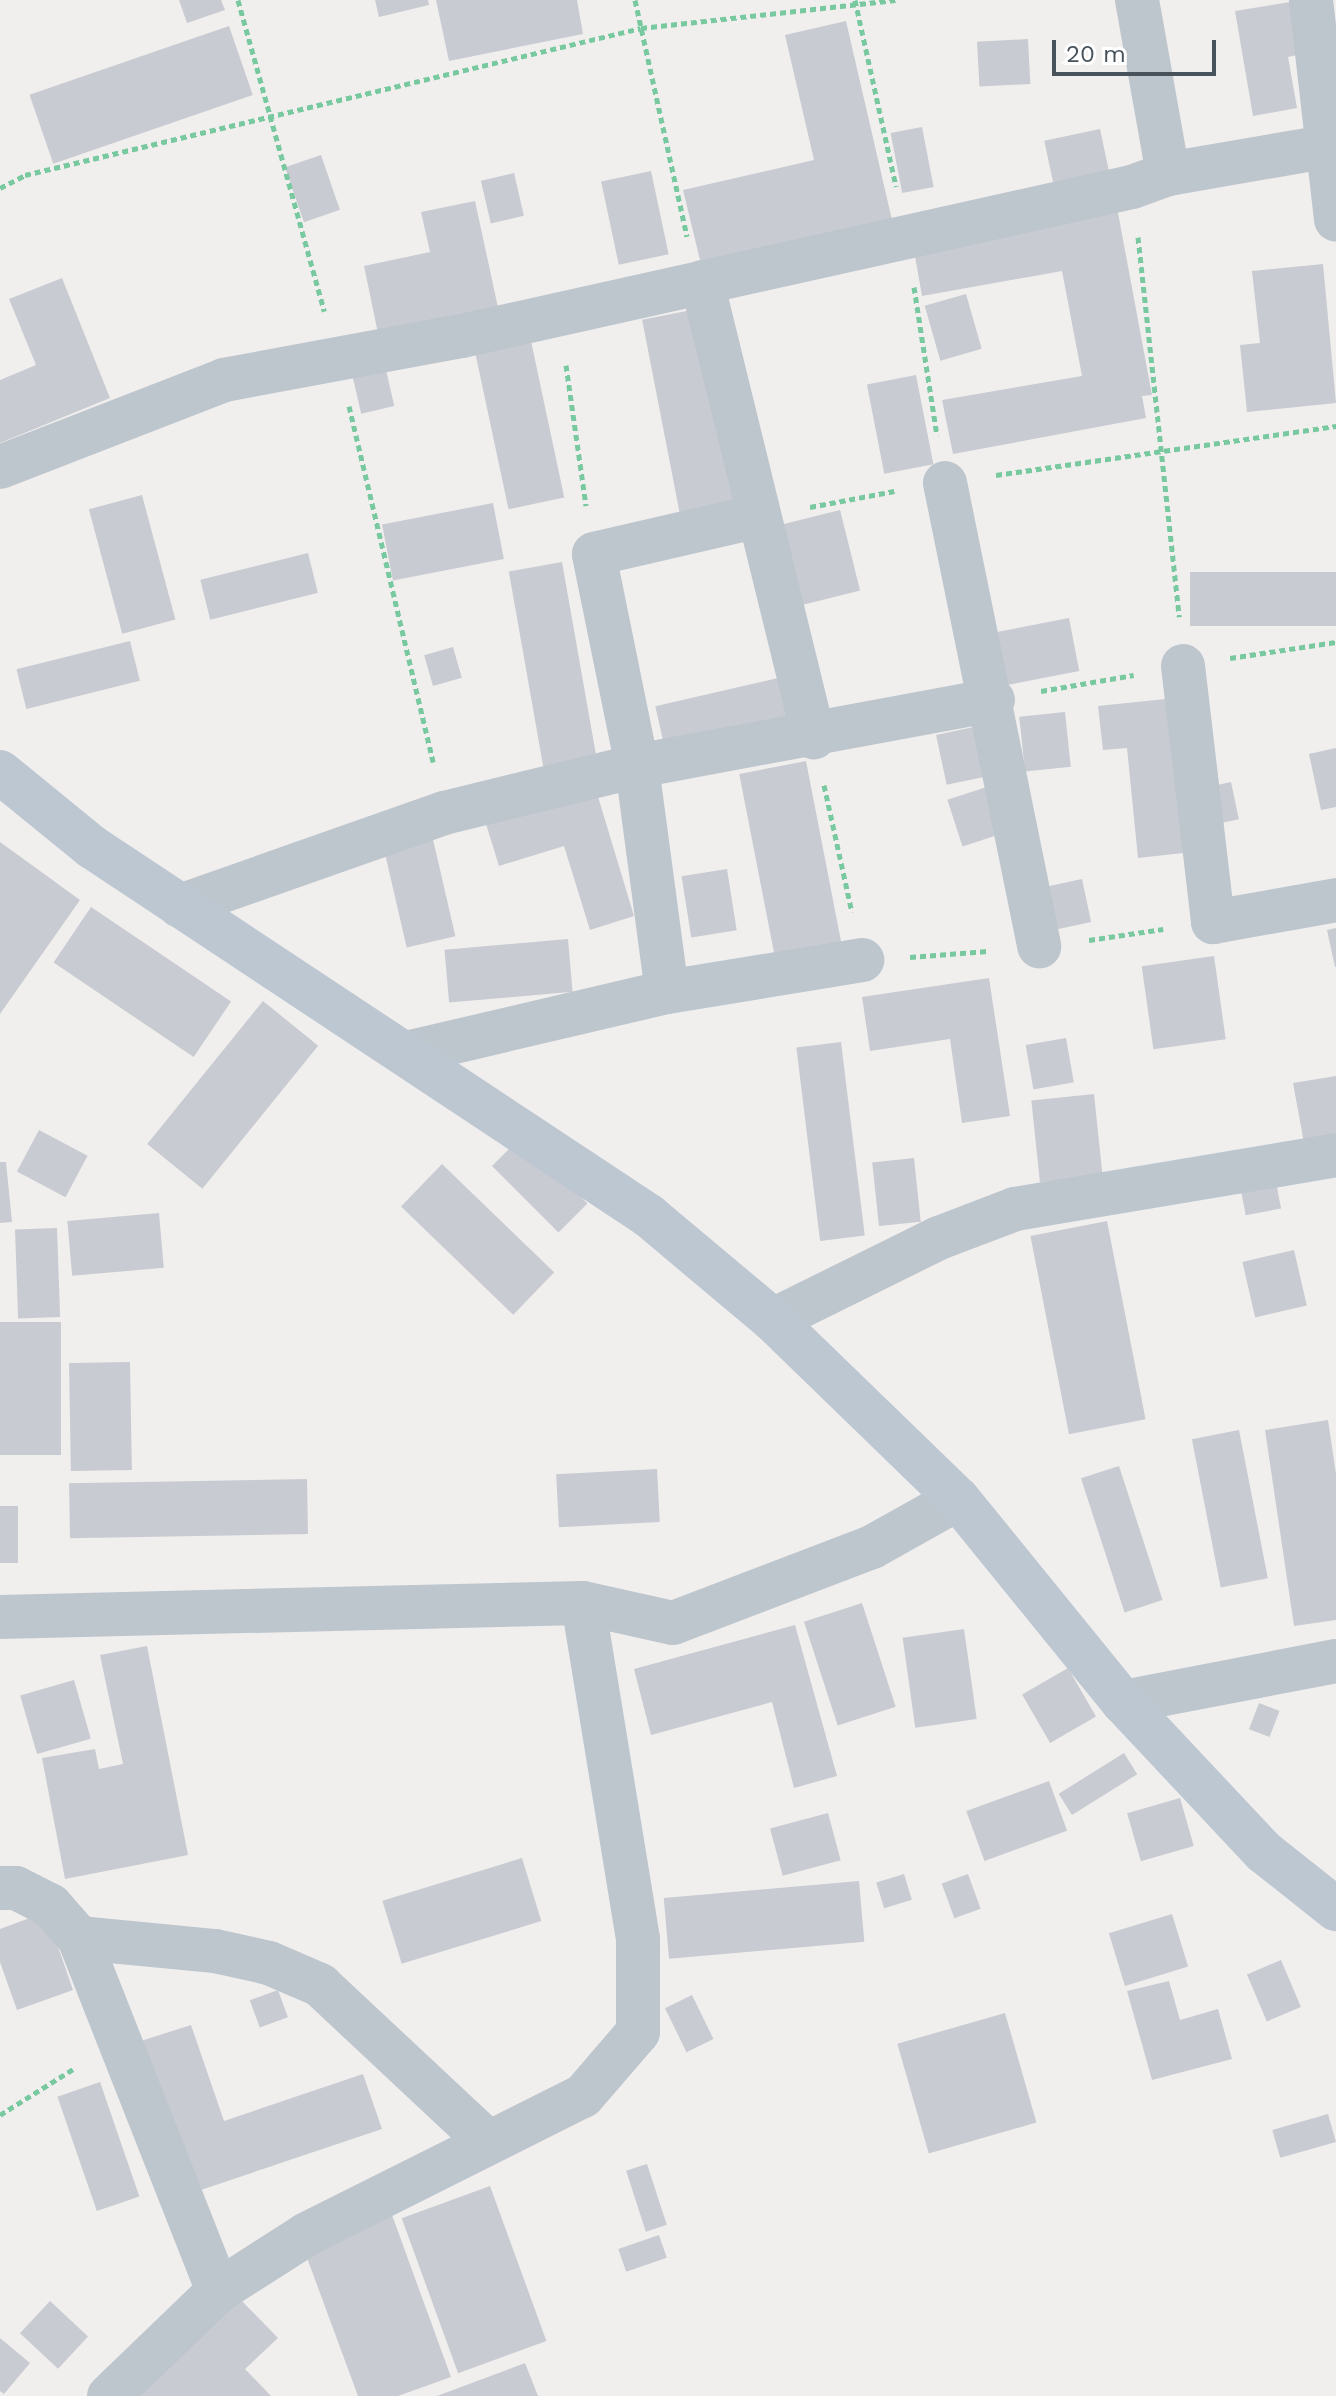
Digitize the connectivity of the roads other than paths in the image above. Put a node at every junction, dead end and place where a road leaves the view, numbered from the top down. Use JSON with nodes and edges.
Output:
{"nodes":[{"id":1,"x":1137,"y":0,"type":"edge"},
{"id":2,"x":1311,"y":0,"type":"edge"},
{"id":3,"x":1332,"y":145,"type":"edge"},
{"id":4,"x":1150,"y":181,"type":"junction"},
{"id":5,"x":1336,"y":220,"type":"edge"},
{"id":6,"x":702,"y":282,"type":"junction"},
{"id":7,"x":0,"y":467,"type":"edge"},
{"id":8,"x":945,"y":483,"type":"road end"},
{"id":9,"x":758,"y":516,"type":"junction"},
{"id":10,"x":1183,"y":666,"type":"road end"},
{"id":11,"x":993,"y":700,"type":"junction"},
{"id":12,"x":814,"y":737,"type":"junction"},
{"id":13,"x":637,"y":766,"type":"junction"},
{"id":14,"x":0,"y":772,"type":"edge"},
{"id":15,"x":1336,"y":900,"type":"edge"},
{"id":16,"x":180,"y":906,"type":"junction"},
{"id":17,"x":1039,"y":947,"type":"dead end"},
{"id":18,"x":862,"y":960,"type":"road end"},
{"id":19,"x":667,"y":992,"type":"junction"},
{"id":20,"x":411,"y":1052,"type":"junction"},
{"id":21,"x":1336,"y":1155,"type":"edge"},
{"id":22,"x":773,"y":1320,"type":"junction"},
{"id":23,"x":958,"y":1499,"type":"junction"},
{"id":24,"x":583,"y":1603,"type":"junction"},
{"id":25,"x":0,"y":1617,"type":"edge"},
{"id":26,"x":1336,"y":1661,"type":"edge"},
{"id":27,"x":1123,"y":1702,"type":"junction"},
{"id":28,"x":0,"y":1888,"type":"edge"},
{"id":29,"x":1336,"y":1909,"type":"edge"},
{"id":30,"x":79,"y":1938,"type":"junction"},
{"id":31,"x":488,"y":2142,"type":"junction"},
{"id":32,"x":218,"y":2291,"type":"junction"},
{"id":33,"x":109,"y":2396,"type":"edge"}],
"edges":[{"from":1,"to":4,"type":"street"},
{"from":2,"to":3,"type":"street"},
{"from":3,"to":4,"type":"street"},
{"from":3,"to":5,"type":"street"},
{"from":4,"to":6,"type":"street"},
{"from":6,"to":7,"type":"street"},
{"from":6,"to":9,"type":"street"},
{"from":8,"to":11,"type":"street"},
{"from":9,"to":12,"type":"street"},
{"from":9,"to":13,"type":"street"},
{"from":10,"to":15,"type":"street"},
{"from":11,"to":12,"type":"street"},
{"from":11,"to":17,"type":"street"},
{"from":12,"to":13,"type":"street"},
{"from":13,"to":16,"type":"street"},
{"from":13,"to":19,"type":"street"},
{"from":14,"to":16,"type":"main road"},
{"from":16,"to":20,"type":"main road"},
{"from":18,"to":19,"type":"street"},
{"from":19,"to":20,"type":"street"},
{"from":20,"to":22,"type":"main road"},
{"from":21,"to":22,"type":"street"},
{"from":22,"to":23,"type":"main road"},
{"from":23,"to":24,"type":"street"},
{"from":23,"to":27,"type":"main road"},
{"from":24,"to":25,"type":"street"},
{"from":24,"to":31,"type":"street"},
{"from":26,"to":27,"type":"street"},
{"from":27,"to":29,"type":"main road"},
{"from":28,"to":30,"type":"street"},
{"from":30,"to":31,"type":"street"},
{"from":30,"to":32,"type":"street"},
{"from":31,"to":32,"type":"street"},
{"from":32,"to":33,"type":"street"}]}
